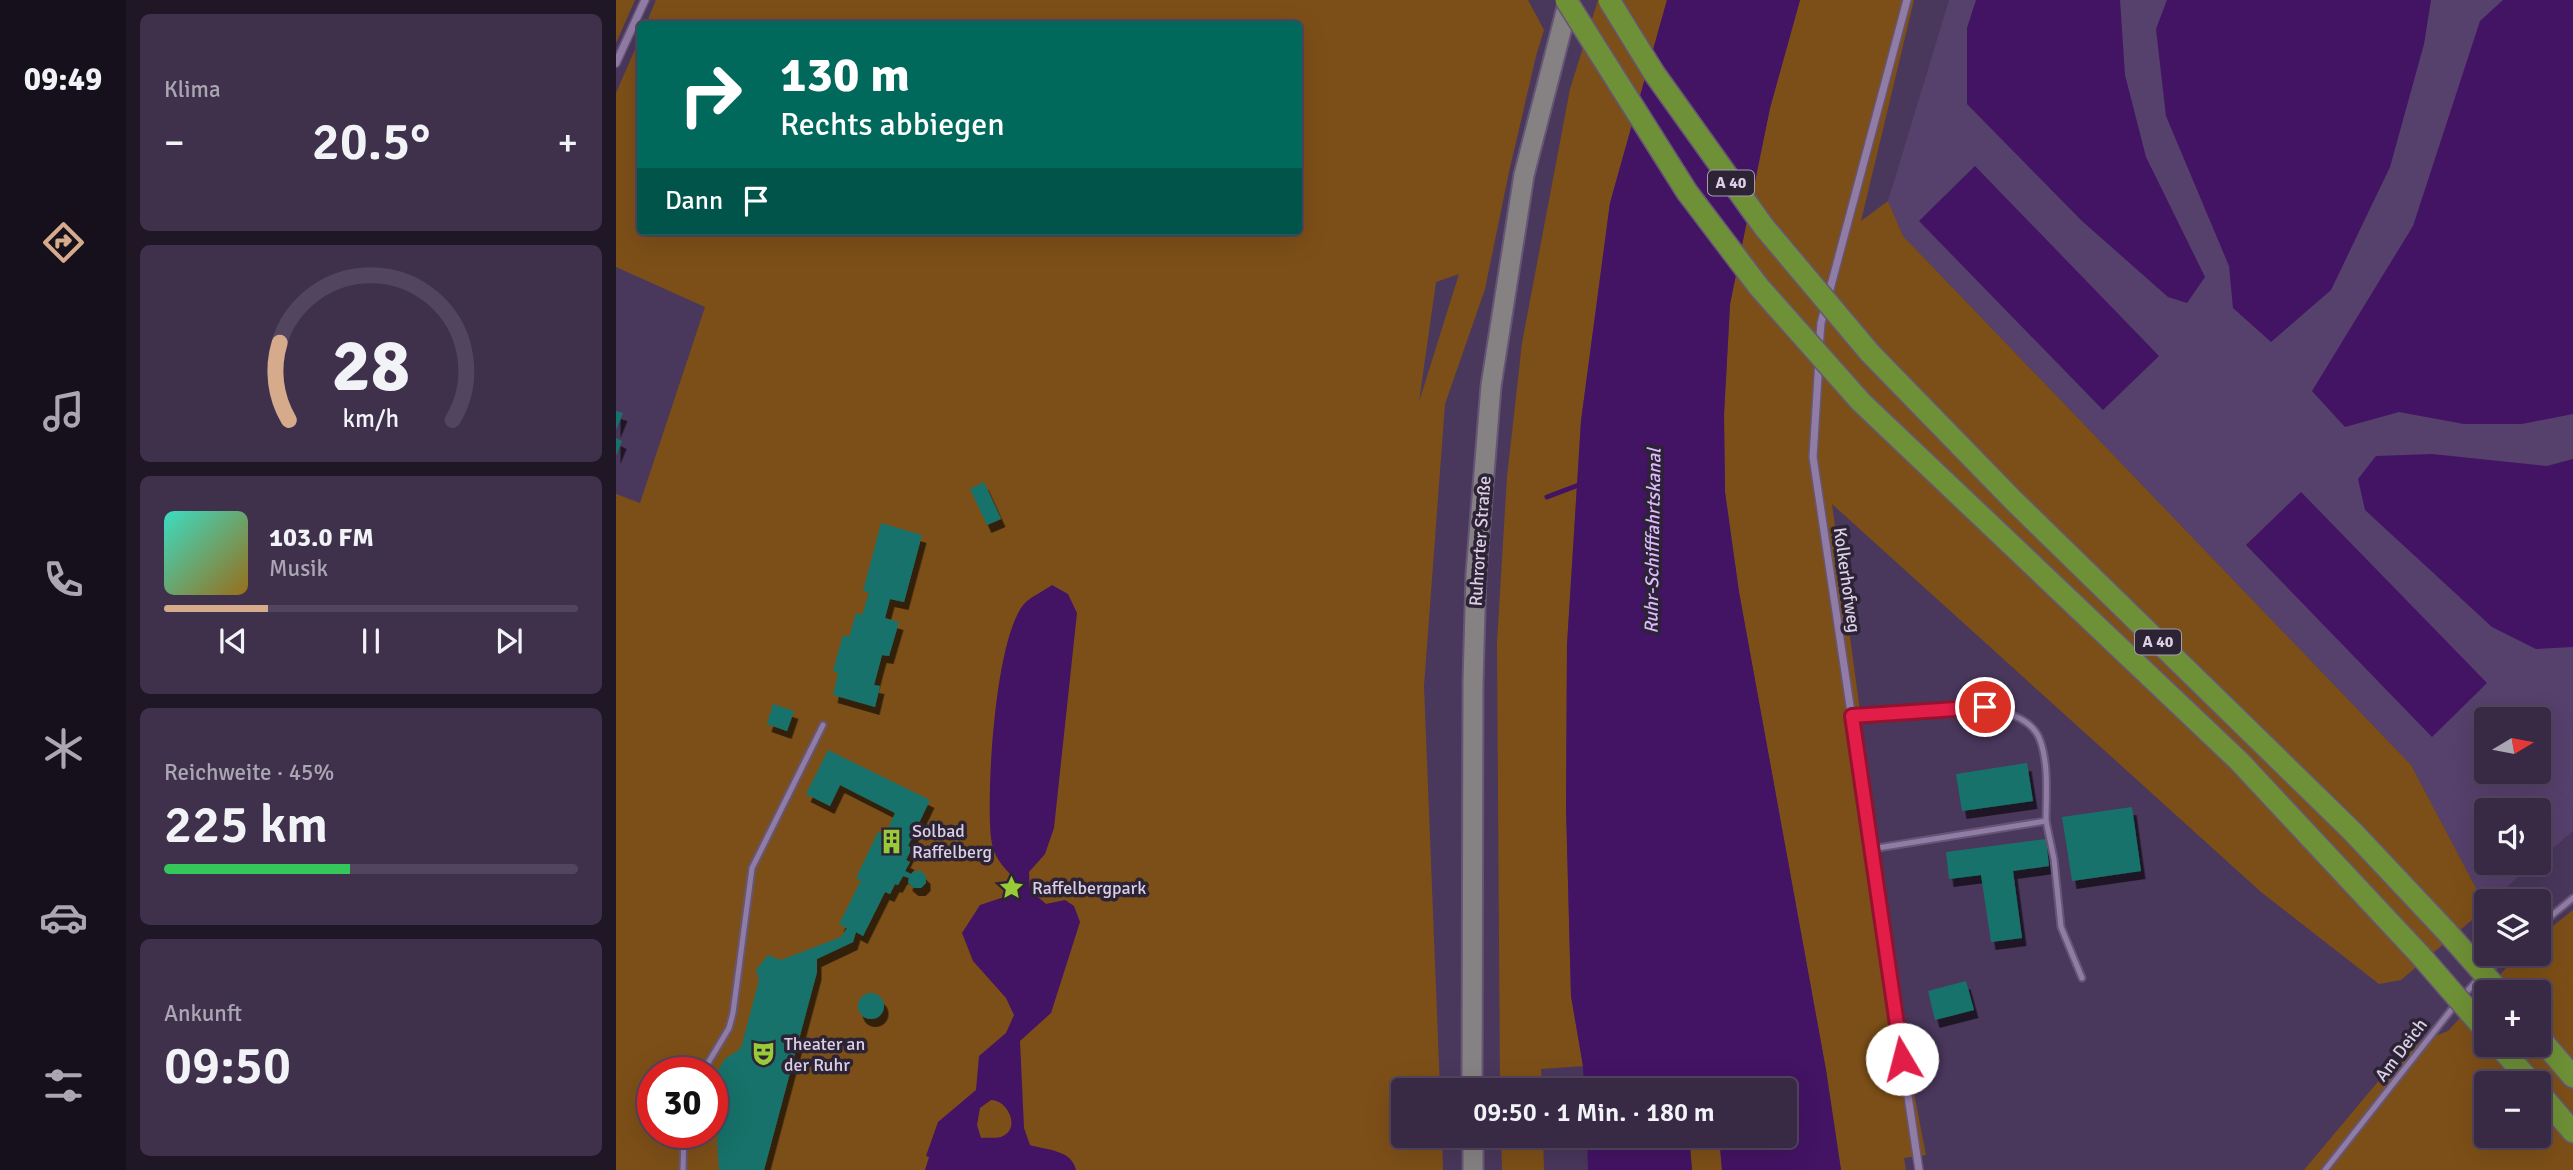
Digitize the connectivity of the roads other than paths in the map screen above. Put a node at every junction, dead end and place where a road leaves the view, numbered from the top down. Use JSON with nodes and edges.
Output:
{"nodes":[{"id":1,"x":645,"y":0,"type":"edge"},
{"id":2,"x":1567,"y":0,"type":"edge"},
{"id":3,"x":1609,"y":0,"type":"edge"},
{"id":4,"x":1907,"y":0,"type":"edge"},
{"id":5,"x":616,"y":63,"type":"edge"},
{"id":6,"x":1852,"y":716,"type":"junction"},
{"id":7,"x":824,"y":725,"type":"dead end"},
{"id":8,"x":2046,"y":821,"type":"junction"},
{"id":9,"x":1871,"y":849,"type":"junction"},
{"id":10,"x":2573,"y":898,"type":"edge"},
{"id":11,"x":2551,"y":916,"type":"edge"},
{"id":12,"x":2493,"y":966,"type":"edge"},
{"id":13,"x":2082,"y":978,"type":"dead end"},
{"id":14,"x":2489,"y":980,"type":"edge"},
{"id":15,"x":2474,"y":1017,"type":"edge"},
{"id":16,"x":2551,"y":1051,"type":"edge"},
{"id":17,"x":712,"y":1057,"type":"edge"},
{"id":18,"x":2509,"y":1057,"type":"edge"},
{"id":19,"x":2521,"y":1071,"type":"edge"},
{"id":20,"x":2573,"y":1077,"type":"edge"},
{"id":21,"x":1472,"y":1078,"type":"edge"},
{"id":22,"x":2551,"y":1106,"type":"edge"},
{"id":23,"x":2573,"y":1132,"type":"edge"},
{"id":24,"x":684,"y":1148,"type":"edge"},
{"id":25,"x":1473,"y":1148,"type":"edge"},
{"id":26,"x":683,"y":1170,"type":"edge"},
{"id":27,"x":1473,"y":1170,"type":"edge"},
{"id":28,"x":1919,"y":1170,"type":"edge"},
{"id":29,"x":2325,"y":1170,"type":"edge"}],
"edges":[{"from":1,"to":5,"type":"street"},
{"from":2,"to":15,"type":"highway","number":"A 40","bridge":true},
{"from":2,"to":21,"type":"main road","name":"Ruhrorter Straße"},
{"from":3,"to":14,"type":"highway","number":"A 40","bridge":true},
{"from":4,"to":6,"type":"street","name":"Kolkerhofweg"},
{"from":6,"to":8,"type":"lane"},
{"from":6,"to":9,"type":"street","name":"Kolkerhofweg"},
{"from":7,"to":17,"type":"lane"},
{"from":8,"to":9,"type":"lane"},
{"from":8,"to":13,"type":"lane"},
{"from":9,"to":28,"type":"street","name":"Kolkerhofweg"},
{"from":10,"to":11,"type":"lane"},
{"from":12,"to":29,"type":"lane","name":"Am Deich"},
{"from":16,"to":20,"type":"highway"},
{"from":18,"to":19,"type":"highway"},
{"from":22,"to":23,"type":"highway"},
{"from":24,"to":26,"type":"lane"},
{"from":25,"to":27,"type":"main road"}]}
